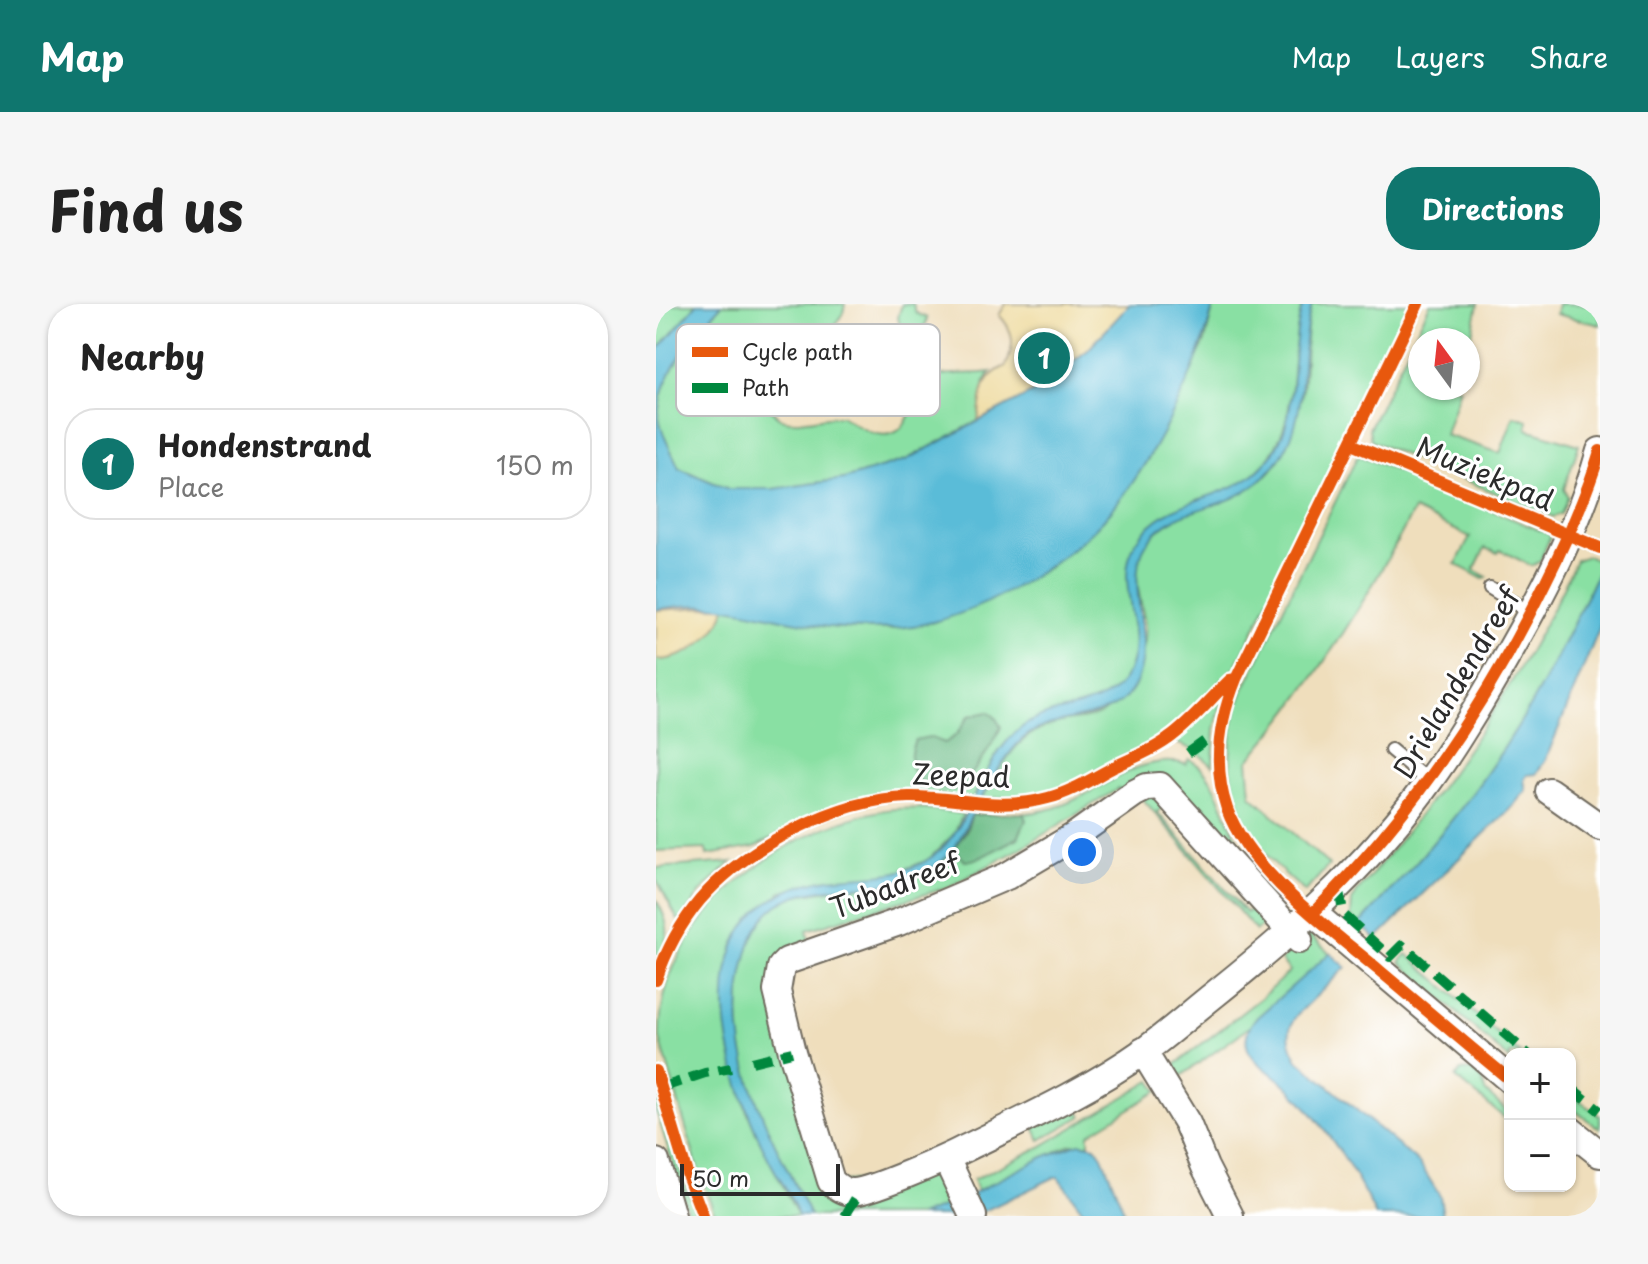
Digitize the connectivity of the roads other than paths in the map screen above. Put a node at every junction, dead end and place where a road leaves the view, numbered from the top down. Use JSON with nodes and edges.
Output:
{"nodes":[{"id":1,"x":1600,"y":451,"type":"edge"},
{"id":2,"x":1490,"y":588,"type":"dead end"},
{"id":3,"x":1531,"y":613,"type":"junction"},
{"id":4,"x":1391,"y":750,"type":"dead end"},
{"id":5,"x":1428,"y":781,"type":"junction"},
{"id":6,"x":1549,"y":791,"type":"dead end"},
{"id":7,"x":1600,"y":827,"type":"edge"},
{"id":8,"x":1313,"y":913,"type":"junction"},
{"id":9,"x":1295,"y":936,"type":"junction"},
{"id":10,"x":1143,"y":1051,"type":"junction"},
{"id":11,"x":1504,"y":1075,"type":"edge"},
{"id":12,"x":1576,"y":1135,"type":"edge"},
{"id":13,"x":1600,"y":1154,"type":"edge"},
{"id":14,"x":946,"y":1158,"type":"junction"},
{"id":15,"x":656,"y":1162,"type":"edge"},
{"id":16,"x":672,"y":1216,"type":"edge"},
{"id":17,"x":973,"y":1216,"type":"edge"},
{"id":18,"x":1230,"y":1216,"type":"edge"}],
"edges":[{"from":1,"to":3,"type":"street","name":"Drielandendreef"},
{"from":2,"to":3,"type":"lane"},
{"from":3,"to":5,"type":"street","name":"Drielandendreef"},
{"from":4,"to":5,"type":"lane"},
{"from":5,"to":8,"type":"street","name":"Drielandendreef"},
{"from":6,"to":7,"type":"street"},
{"from":8,"to":9,"type":"street","name":"Tubadreef"},
{"from":8,"to":11,"type":"street"},
{"from":9,"to":10,"type":"street","name":"Tubadreef"},
{"from":9,"to":14,"type":"street","name":"Tubadreef"},
{"from":10,"to":14,"type":"street","name":"Tubadreef"},
{"from":10,"to":18,"type":"street"},
{"from":12,"to":13,"type":"street"},
{"from":14,"to":17,"type":"street"},
{"from":15,"to":16,"type":"street"}]}
